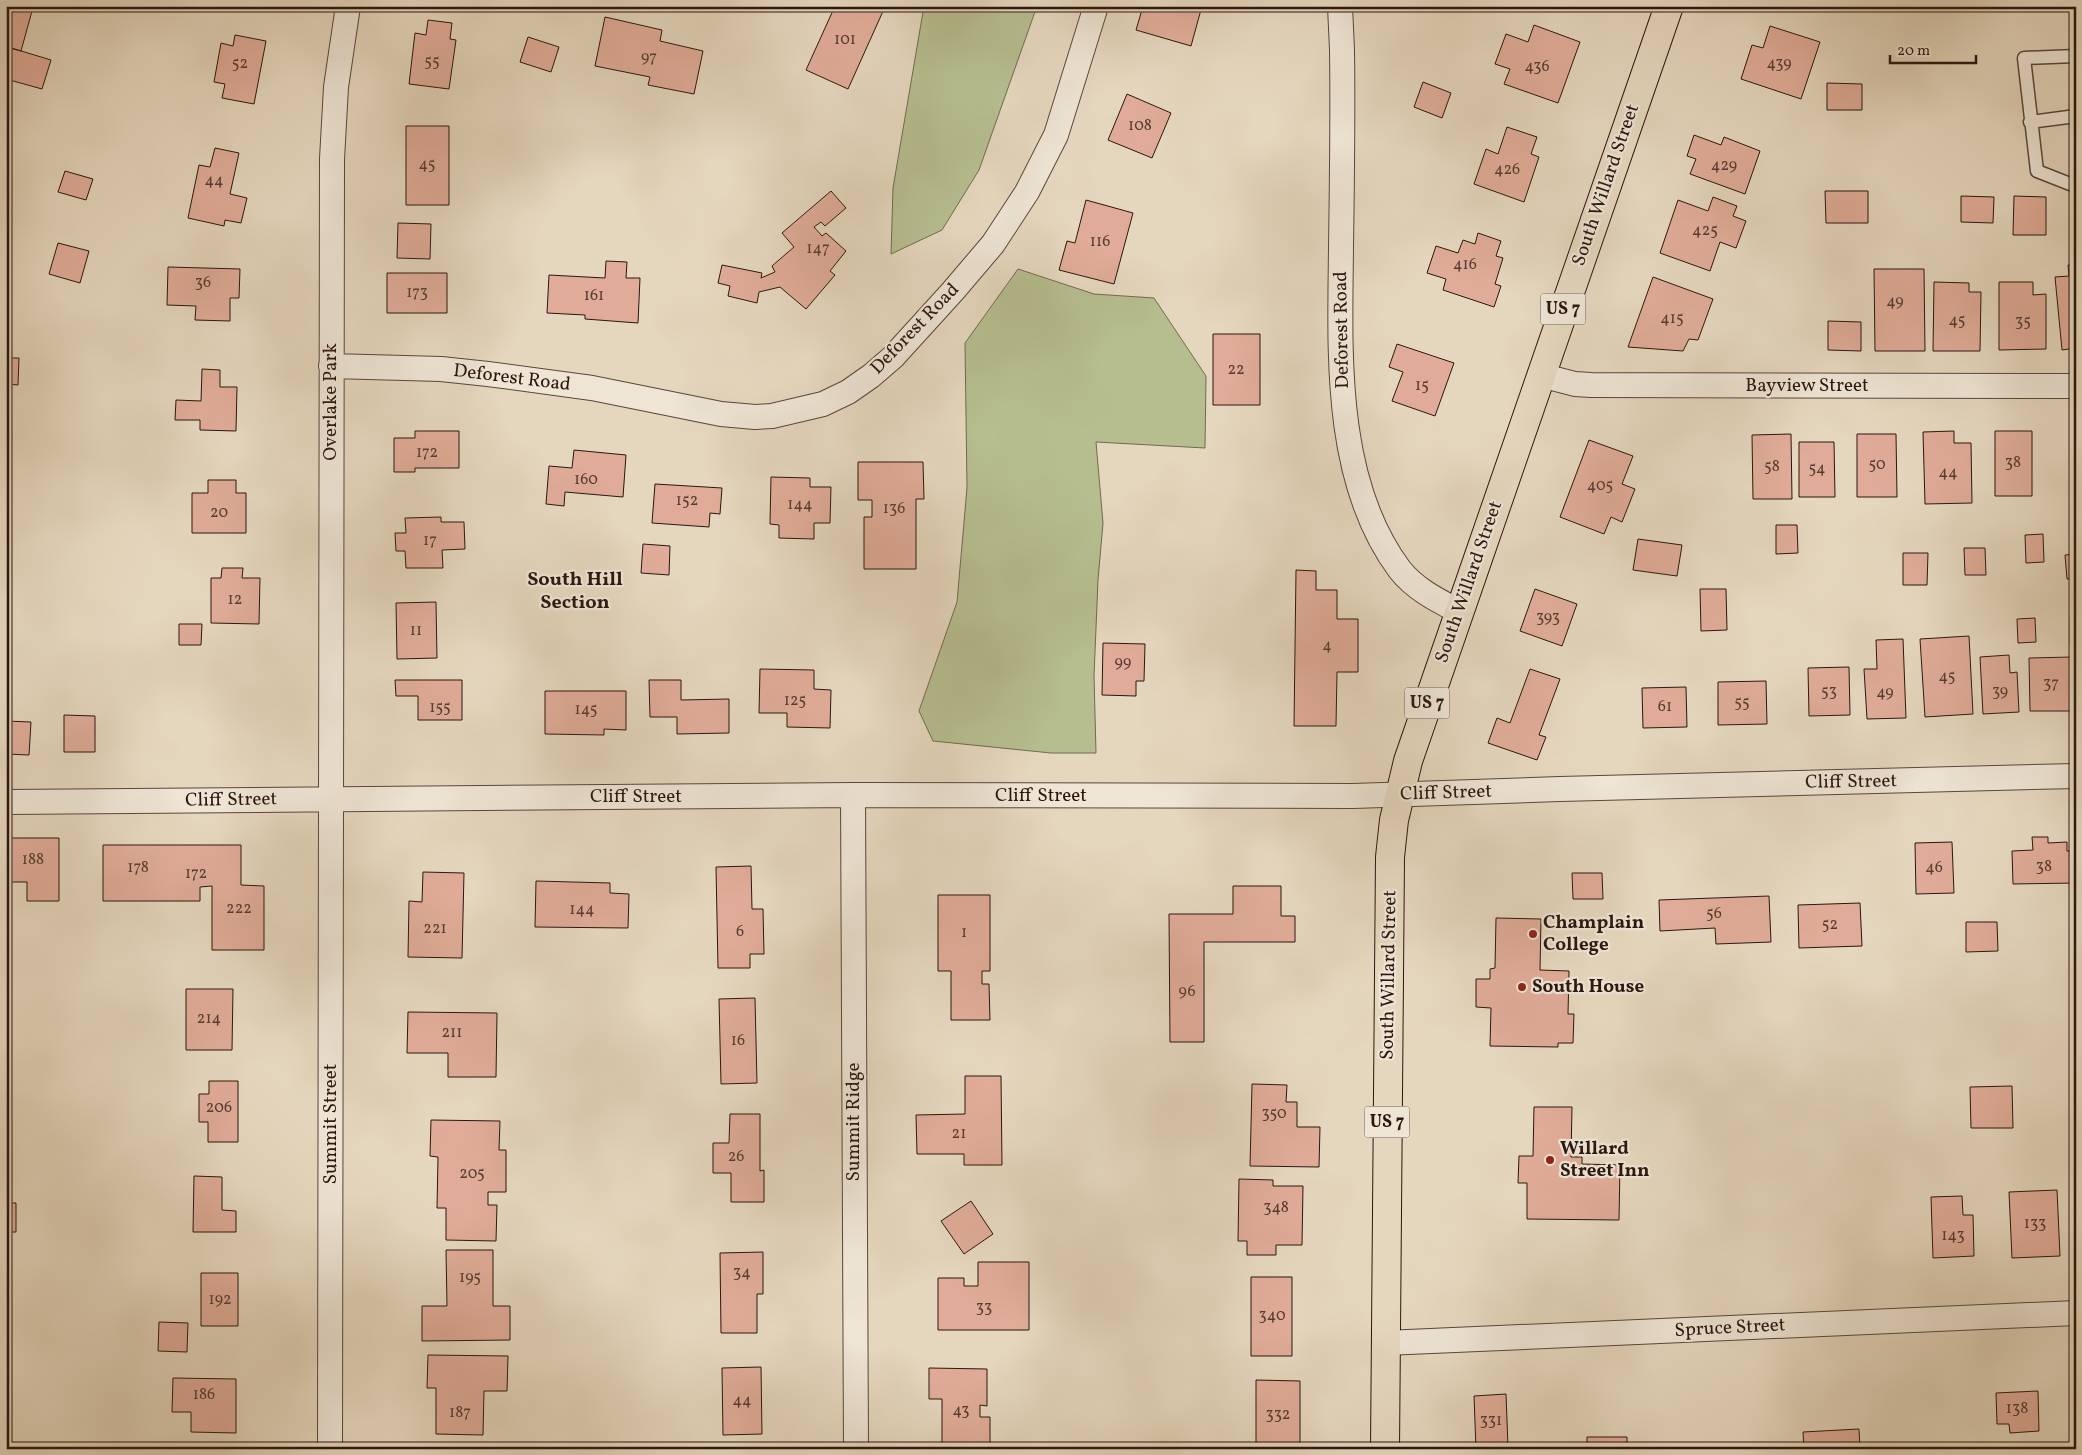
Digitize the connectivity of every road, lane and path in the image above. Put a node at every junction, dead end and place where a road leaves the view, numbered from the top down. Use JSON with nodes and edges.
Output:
{"nodes":[{"id":1,"x":348,"y":6,"type":"edge"},
{"id":2,"x":1096,"y":6,"type":"edge"},
{"id":3,"x":1340,"y":6,"type":"edge"},
{"id":4,"x":1669,"y":6,"type":"edge"},
{"id":5,"x":2076,"y":56,"type":"edge"},
{"id":6,"x":2076,"y":116,"type":"edge"},
{"id":7,"x":2030,"y":122,"type":"junction"},
{"id":8,"x":2076,"y":183,"type":"edge"},
{"id":9,"x":331,"y":366,"type":"junction"},
{"id":10,"x":1540,"y":375,"type":"junction"},
{"id":11,"x":2076,"y":386,"type":"edge"},
{"id":12,"x":1458,"y":611,"type":"junction"},
{"id":13,"x":2076,"y":776,"type":"edge"},
{"id":14,"x":853,"y":795,"type":"junction"},
{"id":15,"x":1398,"y":795,"type":"junction"},
{"id":16,"x":332,"y":798,"type":"junction"},
{"id":17,"x":6,"y":802,"type":"edge"},
{"id":18,"x":2076,"y":1313,"type":"edge"},
{"id":19,"x":1385,"y":1343,"type":"junction"},
{"id":20,"x":330,"y":1449,"type":"edge"},
{"id":21,"x":856,"y":1449,"type":"edge"},
{"id":22,"x":1384,"y":1449,"type":"edge"}],
"edges":[{"from":1,"to":9,"type":"street","name":"Overlake Park"},
{"from":2,"to":9,"type":"street","name":"Deforest Road"},
{"from":3,"to":12,"type":"street","name":"Deforest Road"},
{"from":4,"to":10,"type":"main road","name":"South Willard Street","number":"US 7"},
{"from":5,"to":7,"type":"lane"},
{"from":6,"to":7,"type":"lane"},
{"from":7,"to":8,"type":"lane"},
{"from":9,"to":16,"type":"street","name":"Overlake Park"},
{"from":10,"to":11,"type":"street","name":"Bayview Street"},
{"from":10,"to":12,"type":"main road","name":"South Willard Street","number":"US 7"},
{"from":12,"to":15,"type":"main road","name":"South Willard Street","number":"US 7"},
{"from":13,"to":15,"type":"street","name":"Cliff Street"},
{"from":14,"to":15,"type":"street","name":"Cliff Street"},
{"from":14,"to":16,"type":"street","name":"Cliff Street"},
{"from":14,"to":21,"type":"street","name":"Summit Ridge"},
{"from":15,"to":19,"type":"main road","name":"South Willard Street","number":"US 7"},
{"from":16,"to":17,"type":"street","name":"Cliff Street"},
{"from":16,"to":20,"type":"street","name":"Summit Street"},
{"from":18,"to":19,"type":"street","name":"Spruce Street"},
{"from":19,"to":22,"type":"main road","name":"South Willard Street","number":"US 7"}]}
